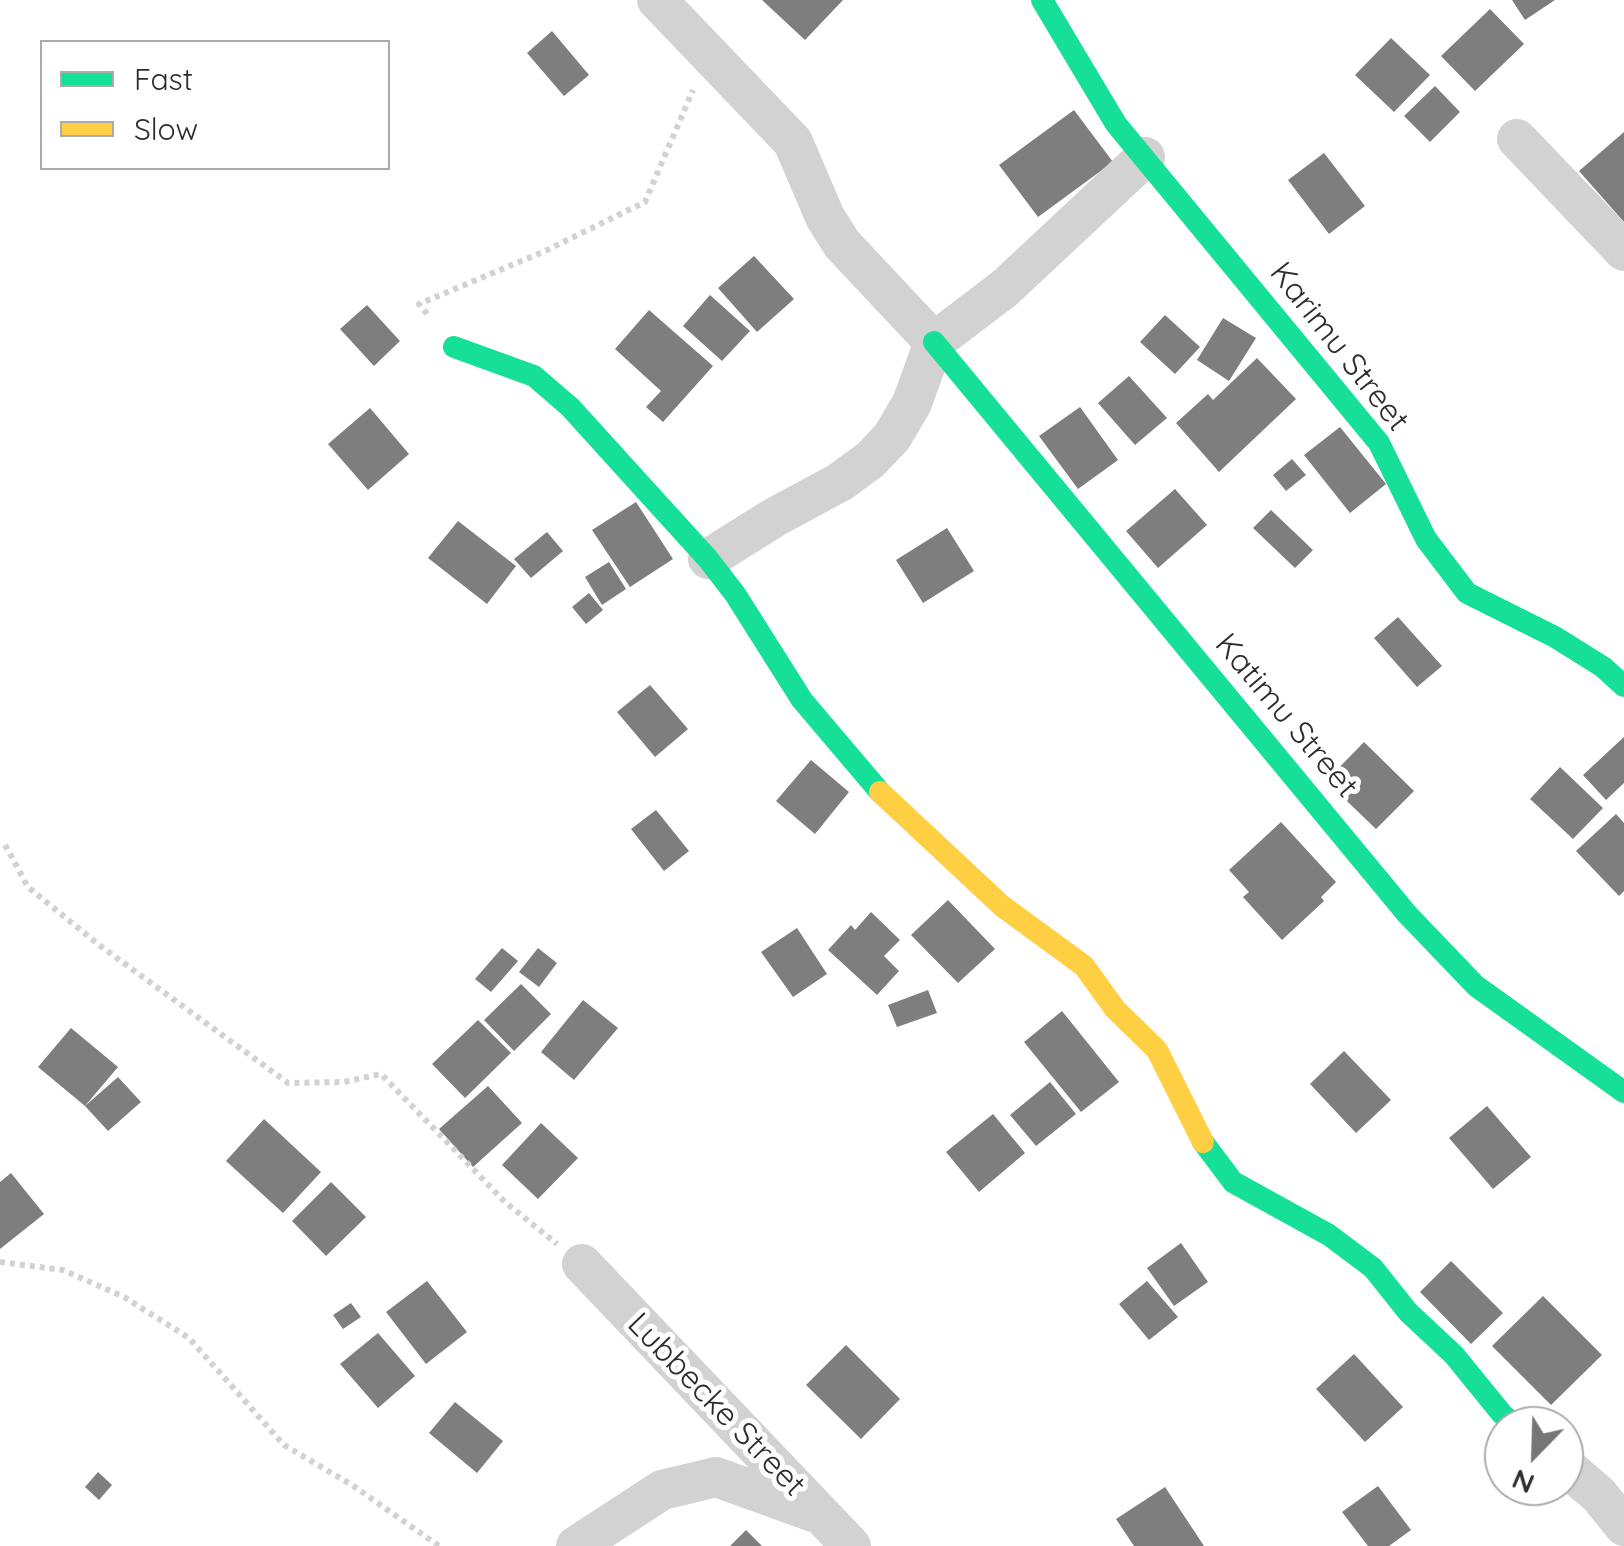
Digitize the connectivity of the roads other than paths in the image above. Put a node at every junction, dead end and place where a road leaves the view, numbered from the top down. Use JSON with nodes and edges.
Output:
{"nodes":[{"id":1,"x":658,"y":0,"type":"edge"},
{"id":2,"x":1042,"y":0,"type":"edge"},
{"id":3,"x":1517,"y":139,"type":"dead end"},
{"id":4,"x":1145,"y":157,"type":"junction"},
{"id":5,"x":1624,"y":251,"type":"edge"},
{"id":6,"x":934,"y":342,"type":"junction"},
{"id":7,"x":454,"y":347,"type":"road end"},
{"id":8,"x":708,"y":559,"type":"junction"},
{"id":9,"x":1624,"y":686,"type":"edge"},
{"id":10,"x":1624,"y":1092,"type":"edge"},
{"id":11,"x":582,"y":1264,"type":"road end"},
{"id":12,"x":1495,"y":1406,"type":"edge"},
{"id":13,"x":1584,"y":1482,"type":"edge"},
{"id":14,"x":822,"y":1516,"type":"junction"},
{"id":15,"x":1624,"y":1526,"type":"edge"},
{"id":16,"x":576,"y":1546,"type":"edge"},
{"id":17,"x":851,"y":1546,"type":"edge"}],
"edges":[{"from":1,"to":6,"type":"street"},
{"from":2,"to":4,"type":"street","name":"Karimu Street"},
{"from":3,"to":5,"type":"street"},
{"from":4,"to":6,"type":"street"},
{"from":4,"to":9,"type":"street","name":"Karimu Street"},
{"from":6,"to":8,"type":"street"},
{"from":6,"to":10,"type":"street","name":"Katimu Street"},
{"from":7,"to":8,"type":"street"},
{"from":8,"to":12,"type":"street"},
{"from":11,"to":14,"type":"street","name":"Lubbecke Street"},
{"from":13,"to":15,"type":"street"},
{"from":14,"to":16,"type":"street"},
{"from":14,"to":17,"type":"street","name":"Lubbecke Street"}]}
